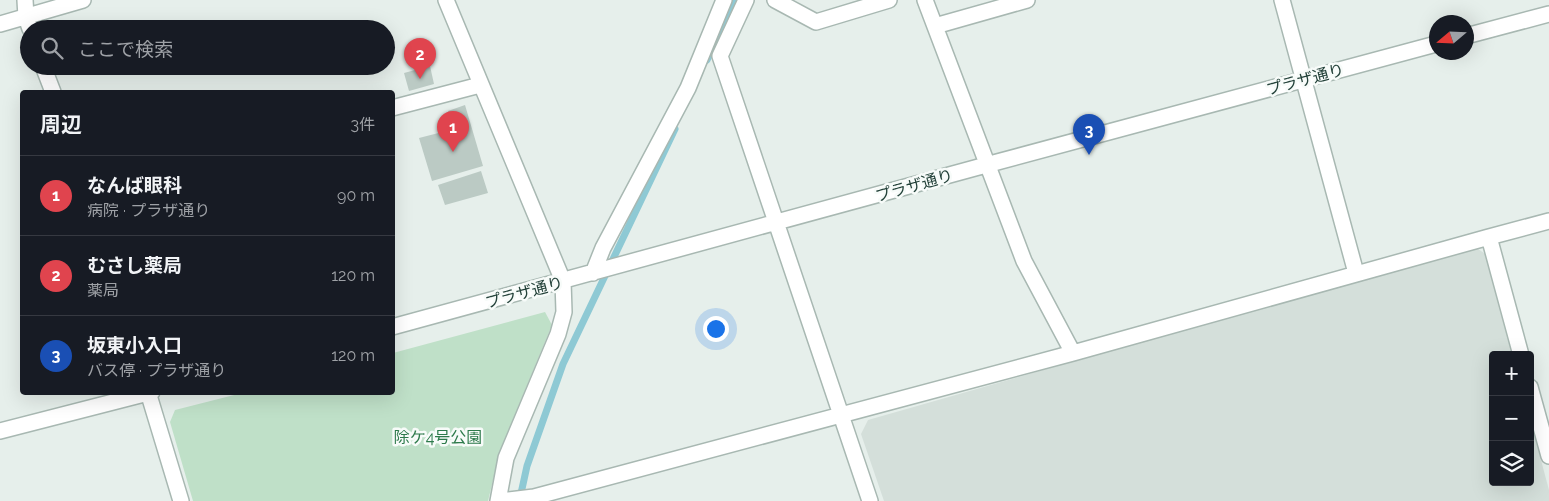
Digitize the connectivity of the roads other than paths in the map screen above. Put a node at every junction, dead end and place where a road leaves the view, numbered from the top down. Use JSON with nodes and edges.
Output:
{"nodes":[{"id":1,"x":24,"y":0,"type":"edge"},
{"id":2,"x":83,"y":0,"type":"edge"},
{"id":3,"x":446,"y":0,"type":"edge"},
{"id":4,"x":724,"y":0,"type":"edge"},
{"id":5,"x":746,"y":0,"type":"edge"},
{"id":6,"x":775,"y":0,"type":"edge"},
{"id":7,"x":888,"y":0,"type":"edge"},
{"id":8,"x":925,"y":0,"type":"edge"},
{"id":9,"x":1027,"y":0,"type":"edge"},
{"id":10,"x":1282,"y":0,"type":"edge"},
{"id":11,"x":1549,"y":14,"type":"edge"},
{"id":12,"x":27,"y":20,"type":"edge"},
{"id":13,"x":35,"y":20,"type":"edge"},
{"id":14,"x":20,"y":23,"type":"edge"},
{"id":15,"x":0,"y":24,"type":"edge"},
{"id":16,"x":935,"y":26,"type":"junction"},
{"id":17,"x":1474,"y":34,"type":"edge"},
{"id":18,"x":1429,"y":46,"type":"edge"},
{"id":19,"x":46,"y":75,"type":"edge"},
{"id":20,"x":1304,"y":80,"type":"junction"},
{"id":21,"x":480,"y":85,"type":"junction"},
{"id":22,"x":52,"y":90,"type":"edge"},
{"id":23,"x":395,"y":107,"type":"edge"},
{"id":24,"x":986,"y":165,"type":"junction"},
{"id":25,"x":1549,"y":221,"type":"edge"},
{"id":26,"x":775,"y":224,"type":"junction"},
{"id":27,"x":1489,"y":237,"type":"junction"},
{"id":28,"x":593,"y":273,"type":"junction"},
{"id":29,"x":1356,"y":273,"type":"junction"},
{"id":30,"x":563,"y":281,"type":"junction"},
{"id":31,"x":395,"y":326,"type":"edge"},
{"id":32,"x":1520,"y":351,"type":"edge"},
{"id":33,"x":1073,"y":353,"type":"junction"},
{"id":34,"x":142,"y":395,"type":"edge"},
{"id":35,"x":151,"y":395,"type":"edge"},
{"id":36,"x":1532,"y":396,"type":"edge"},
{"id":37,"x":842,"y":415,"type":"junction"},
{"id":38,"x":0,"y":431,"type":"edge"},
{"id":39,"x":1549,"y":456,"type":"edge"},
{"id":40,"x":534,"y":499,"type":"edge"},
{"id":41,"x":181,"y":501,"type":"edge"},
{"id":42,"x":499,"y":501,"type":"edge"},
{"id":43,"x":870,"y":501,"type":"edge"}],
"edges":[{"from":1,"to":12,"type":"street"},
{"from":2,"to":13,"type":"street"},
{"from":3,"to":21,"type":"street"},
{"from":4,"to":28,"type":"street"},
{"from":5,"to":26,"type":"street"},
{"from":6,"to":7,"type":"street"},
{"from":8,"to":16,"type":"street"},
{"from":9,"to":16,"type":"street"},
{"from":10,"to":20,"type":"street"},
{"from":11,"to":17,"type":"street"},
{"from":14,"to":15,"type":"street"},
{"from":16,"to":24,"type":"street"},
{"from":18,"to":20,"type":"street","name":"プラザ通り"},
{"from":19,"to":22,"type":"street"},
{"from":20,"to":24,"type":"street","name":"プラザ通り"},
{"from":20,"to":29,"type":"street"},
{"from":21,"to":23,"type":"street"},
{"from":21,"to":30,"type":"street"},
{"from":24,"to":26,"type":"street","name":"プラザ通り"},
{"from":24,"to":33,"type":"street"},
{"from":25,"to":27,"type":"street"},
{"from":26,"to":28,"type":"street","name":"プラザ通り"},
{"from":26,"to":37,"type":"street"},
{"from":27,"to":29,"type":"street"},
{"from":27,"to":32,"type":"street"},
{"from":28,"to":30,"type":"street","name":"プラザ通り"},
{"from":29,"to":33,"type":"street"},
{"from":30,"to":31,"type":"street","name":"プラザ通り"},
{"from":30,"to":42,"type":"street"},
{"from":33,"to":37,"type":"street"},
{"from":34,"to":38,"type":"street"},
{"from":35,"to":41,"type":"street"},
{"from":36,"to":39,"type":"street"},
{"from":37,"to":40,"type":"street"},
{"from":37,"to":43,"type":"street"},
{"from":40,"to":42,"type":"street"}]}
